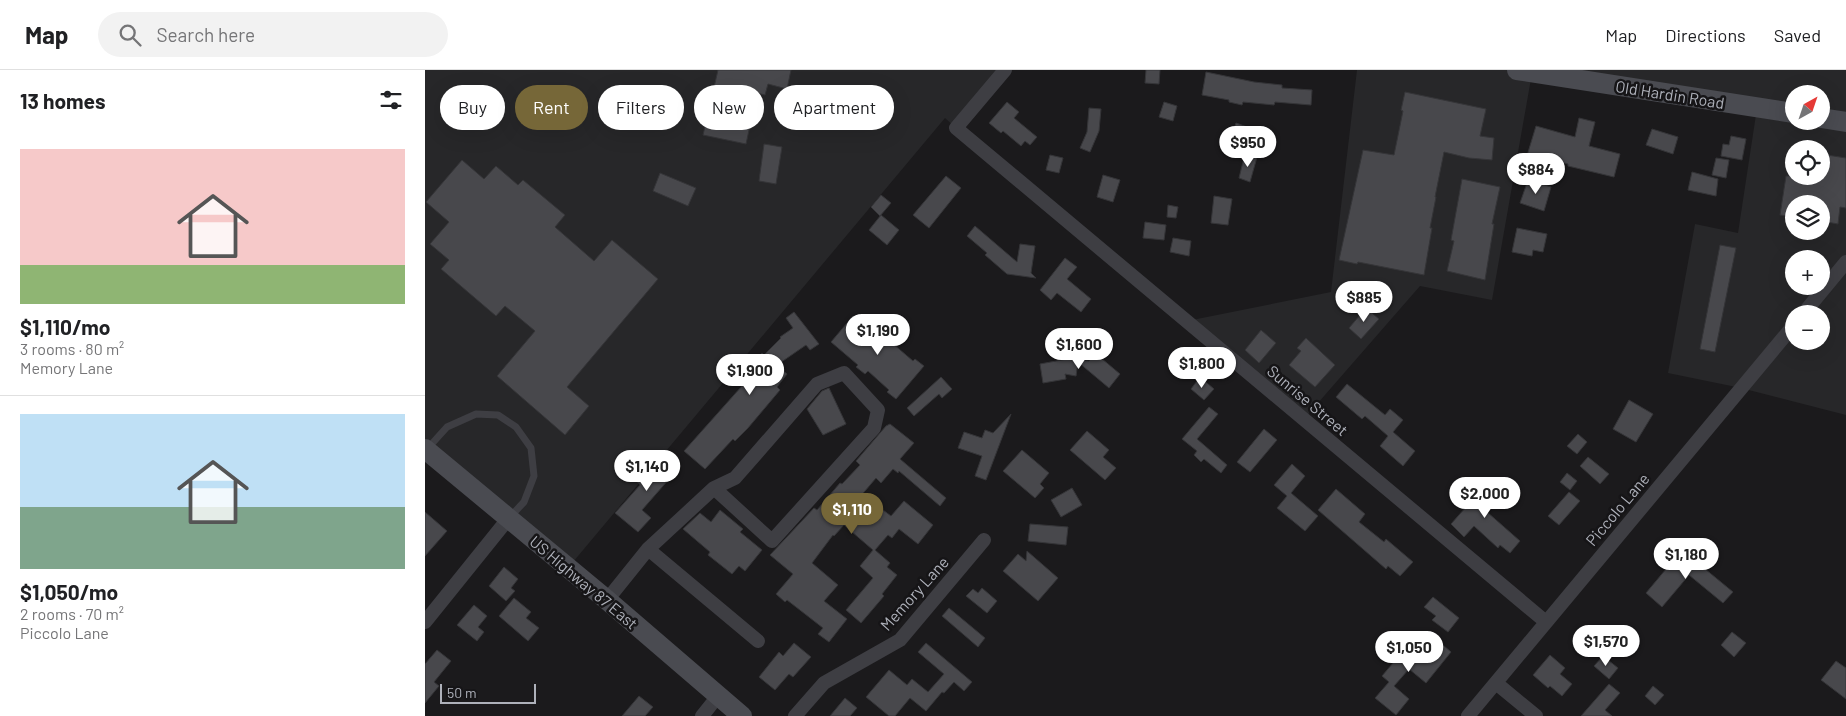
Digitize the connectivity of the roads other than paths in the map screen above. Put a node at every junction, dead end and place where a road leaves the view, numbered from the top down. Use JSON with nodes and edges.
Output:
{"nodes":[{"id":1,"x":1005,"y":70,"type":"edge"},
{"id":2,"x":1517,"y":70,"type":"edge"},
{"id":3,"x":1785,"y":112,"type":"edge"},
{"id":4,"x":1830,"y":119,"type":"edge"},
{"id":5,"x":1846,"y":122,"type":"edge"},
{"id":6,"x":1846,"y":262,"type":"edge"},
{"id":7,"x":1810,"y":305,"type":"edge"},
{"id":8,"x":1785,"y":336,"type":"edge"},
{"id":9,"x":425,"y":450,"type":"edge"},
{"id":10,"x":714,"y":488,"type":"junction"},
{"id":11,"x":508,"y":519,"type":"junction"},
{"id":12,"x":983,"y":540,"type":"dead end"},
{"id":13,"x":648,"y":549,"type":"junction"},
{"id":14,"x":607,"y":600,"type":"junction"},
{"id":15,"x":425,"y":622,"type":"edge"},
{"id":16,"x":1546,"y":622,"type":"junction"},
{"id":17,"x":758,"y":641,"type":"dead end"},
{"id":18,"x":1496,"y":683,"type":"junction"},
{"id":19,"x":718,"y":696,"type":"junction"},
{"id":20,"x":702,"y":716,"type":"edge"},
{"id":21,"x":742,"y":716,"type":"edge"},
{"id":22,"x":795,"y":716,"type":"edge"},
{"id":23,"x":1468,"y":716,"type":"edge"},
{"id":24,"x":1535,"y":716,"type":"edge"}],
"edges":[{"from":1,"to":16,"type":"street","name":"Sunrise Street"},
{"from":2,"to":3,"type":"street","name":"Old Hardin Road"},
{"from":4,"to":5,"type":"street"},
{"from":6,"to":7,"type":"street"},
{"from":8,"to":16,"type":"street","name":"Piccolo Lane"},
{"from":9,"to":11,"type":"street","name":"US Highway 87 East"},
{"from":9,"to":11,"type":"lane"},
{"from":10,"to":10,"type":"street"},
{"from":10,"to":13,"type":"street"},
{"from":11,"to":14,"type":"street","name":"US Highway 87 East"},
{"from":11,"to":15,"type":"street"},
{"from":12,"to":22,"type":"street","name":"Memory Lane"},
{"from":13,"to":14,"type":"street"},
{"from":13,"to":17,"type":"street"},
{"from":14,"to":19,"type":"street","name":"US Highway 87 East"},
{"from":16,"to":18,"type":"street","name":"Piccolo Lane"},
{"from":18,"to":23,"type":"street","name":"Piccolo Lane"},
{"from":18,"to":24,"type":"street"},
{"from":19,"to":20,"type":"street"},
{"from":19,"to":21,"type":"street","name":"US Highway 87 East"}]}
